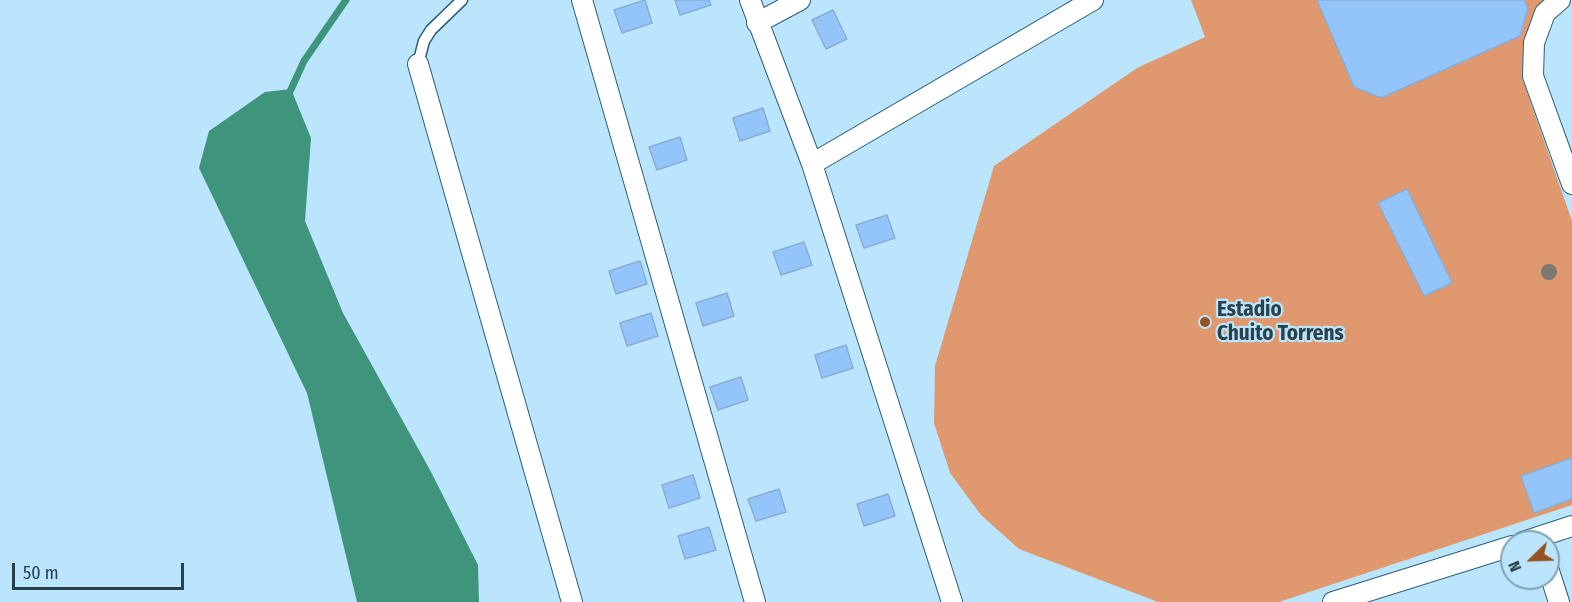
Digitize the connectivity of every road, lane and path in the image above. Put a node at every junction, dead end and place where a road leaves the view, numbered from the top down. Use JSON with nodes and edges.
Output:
{"nodes":[{"id":1,"x":462,"y":0,"type":"edge"},
{"id":2,"x":582,"y":0,"type":"edge"},
{"id":3,"x":750,"y":0,"type":"edge"},
{"id":4,"x":800,"y":0,"type":"edge"},
{"id":5,"x":1093,"y":0,"type":"edge"},
{"id":6,"x":1560,"y":0,"type":"edge"},
{"id":7,"x":757,"y":23,"type":"junction"},
{"id":8,"x":418,"y":64,"type":"joint"},
{"id":9,"x":812,"y":164,"type":"junction"},
{"id":10,"x":1572,"y":184,"type":"edge"},
{"id":11,"x":1500,"y":550,"type":"edge"},
{"id":12,"x":572,"y":602,"type":"edge"},
{"id":13,"x":755,"y":602,"type":"edge"},
{"id":14,"x":952,"y":602,"type":"edge"},
{"id":15,"x":1333,"y":602,"type":"edge"}],
"edges":[{"from":1,"to":8,"type":"lane"},
{"from":2,"to":13,"type":"street"},
{"from":3,"to":7,"type":"street"},
{"from":4,"to":7,"type":"street"},
{"from":5,"to":9,"type":"street"},
{"from":6,"to":10,"type":"street"},
{"from":7,"to":9,"type":"street"},
{"from":8,"to":12,"type":"street"},
{"from":9,"to":14,"type":"street"},
{"from":11,"to":15,"type":"street"}]}
